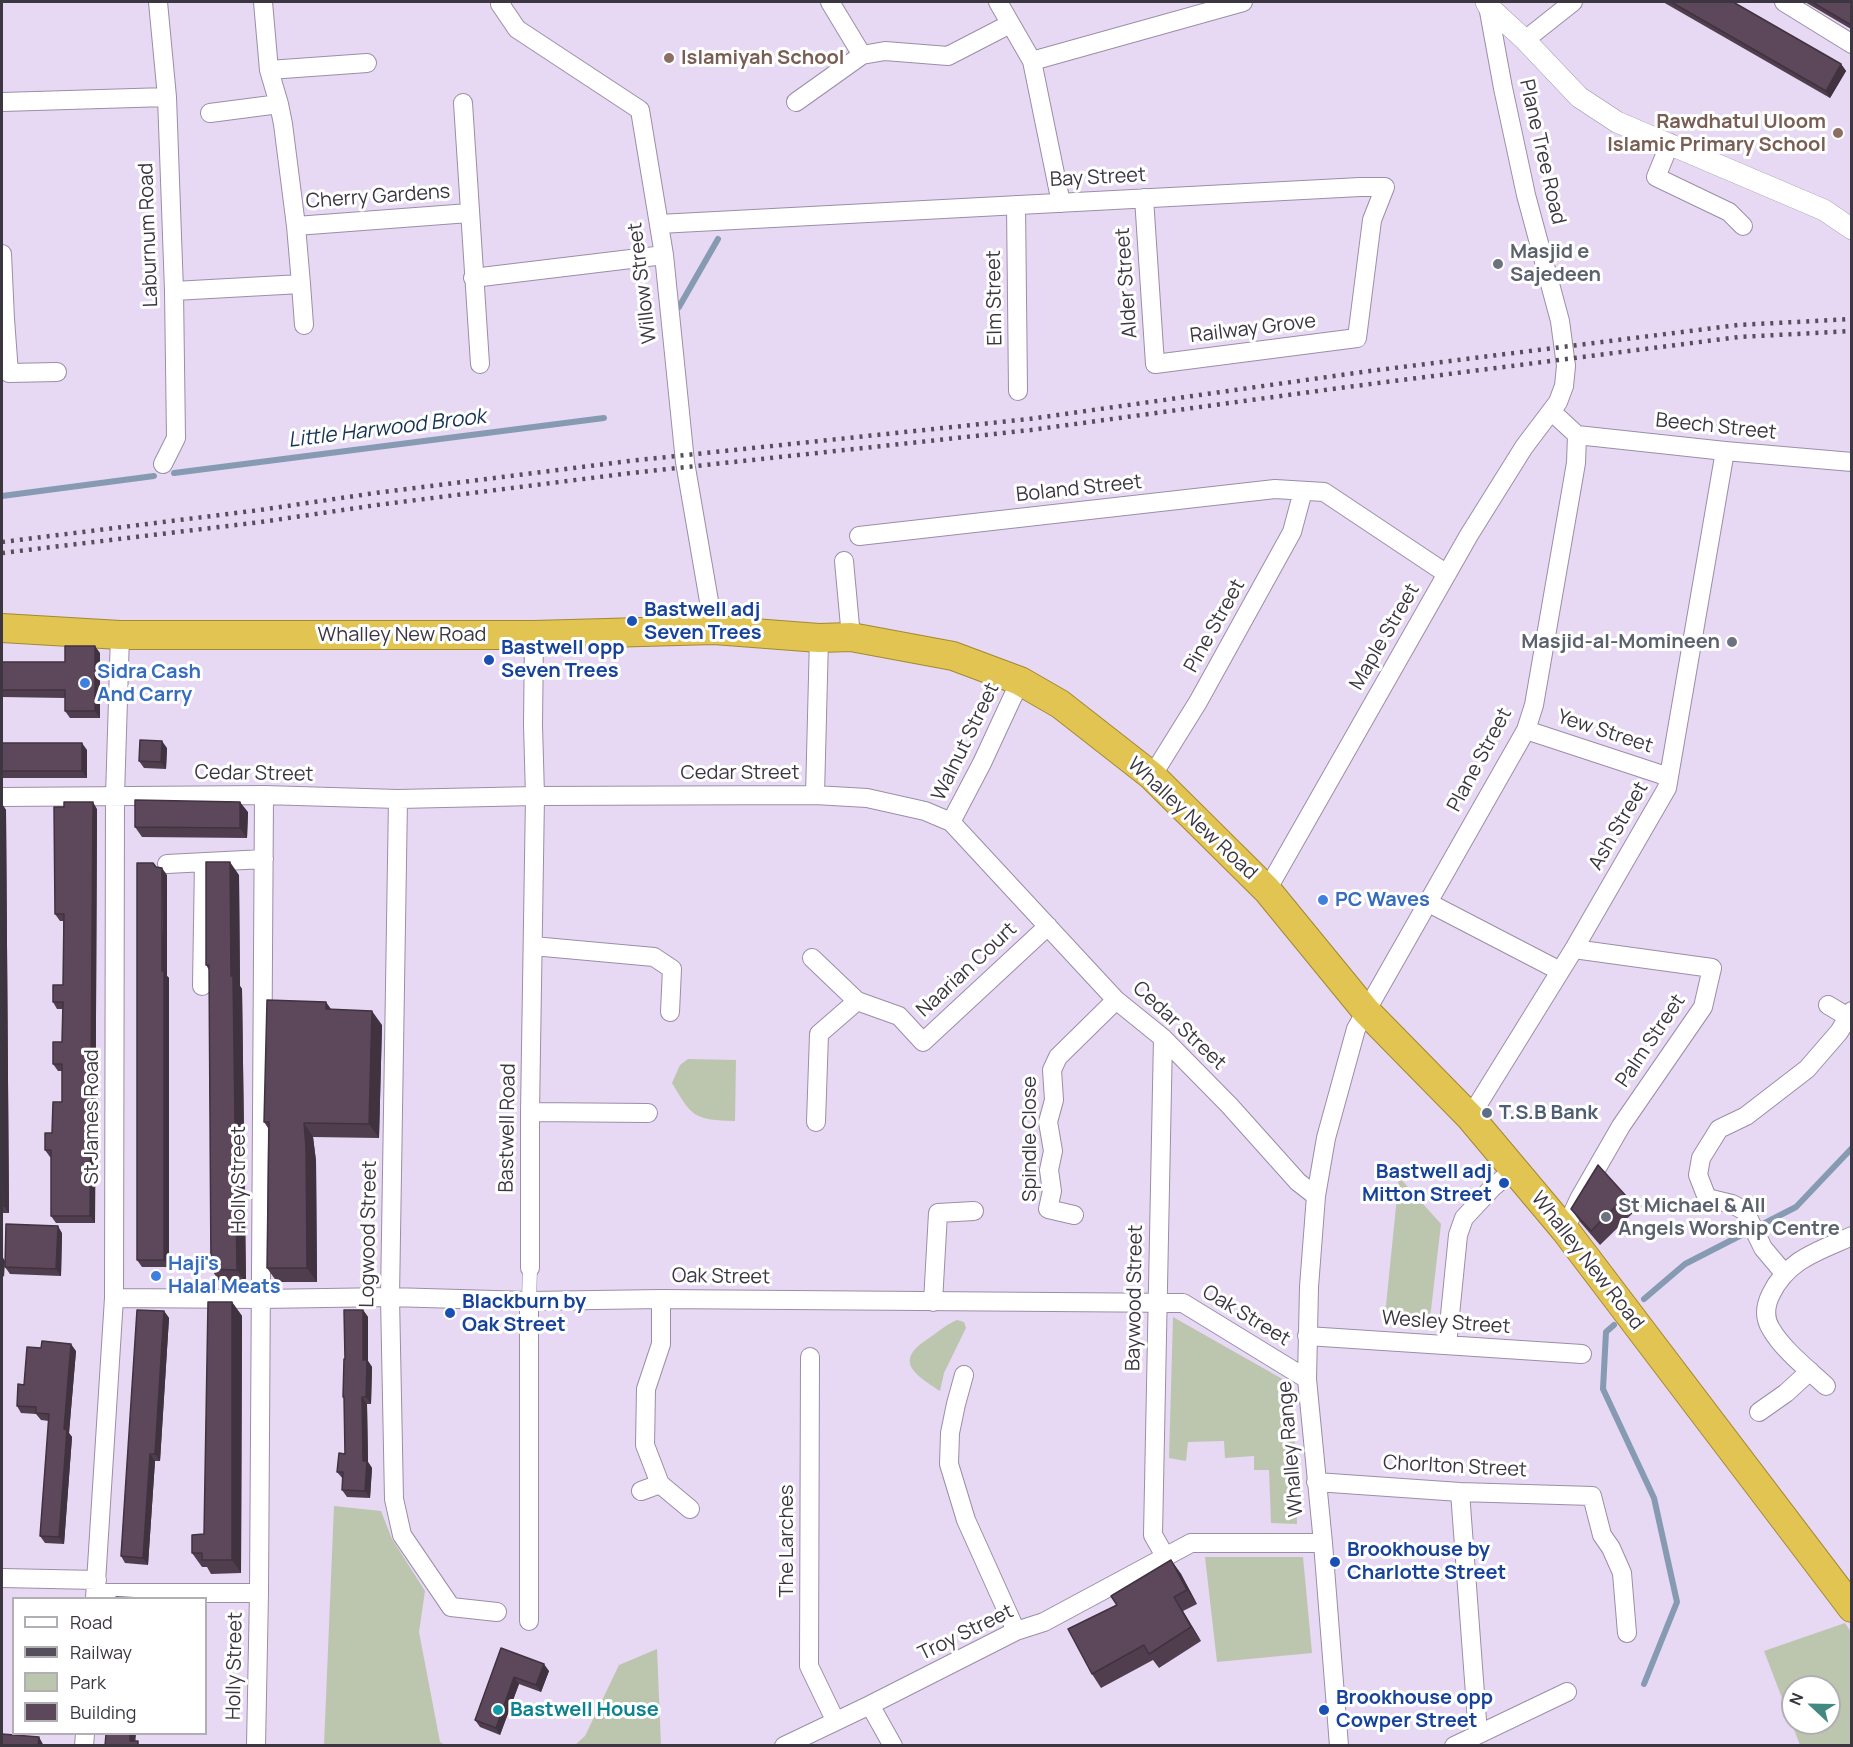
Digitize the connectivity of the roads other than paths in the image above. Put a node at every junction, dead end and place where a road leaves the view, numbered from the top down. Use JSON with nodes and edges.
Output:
{"nodes":[{"id":1,"x":158,"y":2,"type":"edge"},
{"id":2,"x":263,"y":2,"type":"edge"},
{"id":3,"x":502,"y":2,"type":"edge"},
{"id":4,"x":830,"y":2,"type":"edge"},
{"id":5,"x":998,"y":2,"type":"edge"},
{"id":6,"x":1243,"y":2,"type":"edge"},
{"id":7,"x":1573,"y":2,"type":"edge"},
{"id":8,"x":1784,"y":2,"type":"edge"},
{"id":9,"x":1487,"y":4,"type":"edge"},
{"id":10,"x":1010,"y":24,"type":"junction"},
{"id":11,"x":1525,"y":39,"type":"junction"},
{"id":12,"x":1851,"y":44,"type":"edge"},
{"id":13,"x":862,"y":55,"type":"junction"},
{"id":14,"x":1032,"y":61,"type":"junction"},
{"id":15,"x":367,"y":63,"type":"dead end"},
{"id":16,"x":269,"y":70,"type":"junction"},
{"id":17,"x":167,"y":97,"type":"junction"},
{"id":18,"x":2,"y":102,"type":"edge"},
{"id":19,"x":796,"y":102,"type":"dead end"},
{"id":20,"x":463,"y":103,"type":"dead end"},
{"id":21,"x":279,"y":104,"type":"junction"},
{"id":22,"x":210,"y":113,"type":"dead end"},
{"id":23,"x":1670,"y":143,"type":"junction"},
{"id":24,"x":1144,"y":198,"type":"junction"},
{"id":25,"x":1061,"y":203,"type":"junction"},
{"id":26,"x":1016,"y":205,"type":"junction"},
{"id":27,"x":469,"y":213,"type":"junction"},
{"id":28,"x":659,"y":224,"type":"junction"},
{"id":29,"x":296,"y":226,"type":"junction"},
{"id":30,"x":1743,"y":226,"type":"dead end"},
{"id":31,"x":1851,"y":229,"type":"edge"},
{"id":32,"x":2,"y":254,"type":"edge"},
{"id":33,"x":664,"y":255,"type":"junction"},
{"id":34,"x":473,"y":278,"type":"junction"},
{"id":35,"x":301,"y":284,"type":"junction"},
{"id":36,"x":174,"y":291,"type":"junction"},
{"id":37,"x":3,"y":319,"type":"edge"},
{"id":38,"x":304,"y":325,"type":"dead end"},
{"id":39,"x":1357,"y":338,"type":"joint"},
{"id":40,"x":480,"y":364,"type":"dead end"},
{"id":41,"x":1155,"y":364,"type":"joint"},
{"id":42,"x":57,"y":372,"type":"dead end"},
{"id":43,"x":1018,"y":391,"type":"dead end"},
{"id":44,"x":1551,"y":411,"type":"junction"},
{"id":45,"x":1577,"y":435,"type":"junction"},
{"id":46,"x":1725,"y":451,"type":"junction"},
{"id":47,"x":1851,"y":462,"type":"edge"},
{"id":48,"x":163,"y":464,"type":"dead end"},
{"id":49,"x":1303,"y":491,"type":"junction"},
{"id":50,"x":859,"y":536,"type":"dead end"},
{"id":51,"x":844,"y":561,"type":"dead end"},
{"id":52,"x":1447,"y":574,"type":"junction"},
{"id":53,"x":2,"y":628,"type":"edge"},
{"id":54,"x":714,"y":630,"type":"junction"},
{"id":55,"x":120,"y":635,"type":"junction"},
{"id":56,"x":534,"y":635,"type":"junction"},
{"id":57,"x":851,"y":637,"type":"junction"},
{"id":58,"x":819,"y":638,"type":"junction"},
{"id":59,"x":1020,"y":681,"type":"junction"},
{"id":60,"x":1526,"y":730,"type":"junction"},
{"id":61,"x":1152,"y":776,"type":"junction"},
{"id":62,"x":1669,"y":777,"type":"junction"},
{"id":63,"x":264,"y":795,"type":"junction"},
{"id":64,"x":815,"y":795,"type":"junction"},
{"id":65,"x":115,"y":796,"type":"junction"},
{"id":66,"x":535,"y":796,"type":"junction"},
{"id":67,"x":2,"y":797,"type":"edge"},
{"id":68,"x":398,"y":799,"type":"junction"},
{"id":69,"x":951,"y":822,"type":"junction"},
{"id":70,"x":264,"y":860,"type":"junction"},
{"id":71,"x":204,"y":862,"type":"junction"},
{"id":72,"x":166,"y":864,"type":"dead end"},
{"id":73,"x":1267,"y":890,"type":"junction"},
{"id":74,"x":1427,"y":902,"type":"junction"},
{"id":75,"x":1048,"y":926,"type":"junction"},
{"id":76,"x":533,"y":946,"type":"junction"},
{"id":77,"x":1574,"y":949,"type":"junction"},
{"id":78,"x":812,"y":958,"type":"dead end"},
{"id":79,"x":1560,"y":971,"type":"junction"},
{"id":80,"x":202,"y":986,"type":"dead end"},
{"id":81,"x":1116,"y":1000,"type":"junction"},
{"id":82,"x":857,"y":1001,"type":"junction"},
{"id":83,"x":1828,"y":1005,"type":"dead end"},
{"id":84,"x":1366,"y":1011,"type":"junction"},
{"id":85,"x":670,"y":1012,"type":"dead end"},
{"id":86,"x":1850,"y":1014,"type":"edge"},
{"id":87,"x":1163,"y":1038,"type":"junction"},
{"id":88,"x":530,"y":1112,"type":"junction"},
{"id":89,"x":648,"y":1113,"type":"dead end"},
{"id":90,"x":1470,"y":1117,"type":"junction"},
{"id":91,"x":816,"y":1122,"type":"dead end"},
{"id":92,"x":1514,"y":1169,"type":"junction"},
{"id":93,"x":1316,"y":1196,"type":"junction"},
{"id":94,"x":974,"y":1211,"type":"dead end"},
{"id":95,"x":1074,"y":1215,"type":"dead end"},
{"id":96,"x":1565,"y":1230,"type":"junction"},
{"id":97,"x":1851,"y":1236,"type":"edge"},
{"id":98,"x":530,"y":1268,"type":"joint"},
{"id":99,"x":1784,"y":1273,"type":"junction"},
{"id":100,"x":390,"y":1297,"type":"junction"},
{"id":101,"x":114,"y":1298,"type":"junction"},
{"id":102,"x":261,"y":1299,"type":"junction"},
{"id":103,"x":661,"y":1299,"type":"junction"},
{"id":104,"x":529,"y":1301,"type":"junction"},
{"id":105,"x":933,"y":1302,"type":"junction"},
{"id":106,"x":1157,"y":1304,"type":"junction"},
{"id":107,"x":1307,"y":1336,"type":"junction"},
{"id":108,"x":1447,"y":1345,"type":"junction"},
{"id":109,"x":1582,"y":1354,"type":"dead end"},
{"id":110,"x":810,"y":1357,"type":"dead end"},
{"id":111,"x":1810,"y":1371,"type":"junction"},
{"id":112,"x":964,"y":1375,"type":"dead end"},
{"id":113,"x":1307,"y":1379,"type":"junction"},
{"id":114,"x":1826,"y":1386,"type":"dead end"},
{"id":115,"x":1759,"y":1412,"type":"dead end"},
{"id":116,"x":1316,"y":1482,"type":"junction"},
{"id":117,"x":660,"y":1484,"type":"junction"},
{"id":118,"x":641,"y":1491,"type":"dead end"},
{"id":119,"x":1460,"y":1492,"type":"junction"},
{"id":120,"x":690,"y":1509,"type":"dead end"},
{"id":121,"x":1323,"y":1543,"type":"junction"},
{"id":122,"x":1165,"y":1556,"type":"junction"},
{"id":123,"x":2,"y":1578,"type":"edge"},
{"id":124,"x":96,"y":1590,"type":"edge"},
{"id":125,"x":259,"y":1593,"type":"junction"},
{"id":126,"x":1851,"y":1608,"type":"edge"},
{"id":127,"x":497,"y":1612,"type":"dead end"},
{"id":128,"x":529,"y":1621,"type":"dead end"},
{"id":129,"x":1016,"y":1631,"type":"junction"},
{"id":130,"x":1627,"y":1633,"type":"dead end"},
{"id":131,"x":1567,"y":1692,"type":"dead end"},
{"id":132,"x":870,"y":1706,"type":"junction"},
{"id":133,"x":835,"y":1720,"type":"junction"},
{"id":134,"x":1478,"y":1734,"type":"junction"},
{"id":135,"x":256,"y":1746,"type":"edge"},
{"id":136,"x":784,"y":1746,"type":"edge"},
{"id":137,"x":893,"y":1746,"type":"edge"},
{"id":138,"x":1339,"y":1746,"type":"edge"},
{"id":139,"x":1454,"y":1746,"type":"edge"}],
"edges":[{"from":1,"to":17,"type":"street","name":"Laburnum Road"},
{"from":2,"to":16,"type":"street"},
{"from":3,"to":28,"type":"street","name":"Willow Street"},
{"from":4,"to":13,"type":"street"},
{"from":5,"to":10,"type":"street"},
{"from":6,"to":14,"type":"street"},
{"from":7,"to":11,"type":"street"},
{"from":8,"to":12,"type":"street"},
{"from":9,"to":11,"type":"street"},
{"from":9,"to":44,"type":"street","name":"Plane Tree Road"},
{"from":10,"to":13,"type":"street"},
{"from":10,"to":14,"type":"street"},
{"from":11,"to":23,"type":"street"},
{"from":13,"to":19,"type":"street"},
{"from":14,"to":25,"type":"street"},
{"from":15,"to":16,"type":"street"},
{"from":16,"to":21,"type":"street"},
{"from":17,"to":18,"type":"street"},
{"from":17,"to":36,"type":"street","name":"Laburnum Road"},
{"from":20,"to":27,"type":"street"},
{"from":21,"to":22,"type":"street"},
{"from":21,"to":29,"type":"street"},
{"from":23,"to":30,"type":"street"},
{"from":23,"to":31,"type":"street"},
{"from":24,"to":25,"type":"street","name":"Bay Street"},
{"from":24,"to":39,"type":"street","name":"Bay Street"},
{"from":24,"to":41,"type":"street","name":"Alder Street"},
{"from":25,"to":26,"type":"street","name":"Bay Street"},
{"from":26,"to":28,"type":"street","name":"Bay Street"},
{"from":26,"to":43,"type":"street","name":"Elm Street"},
{"from":27,"to":29,"type":"street","name":"Cherry Gardens"},
{"from":27,"to":34,"type":"street"},
{"from":28,"to":33,"type":"street","name":"Willow Street"},
{"from":29,"to":35,"type":"street","name":"Cherry Gardens"},
{"from":32,"to":37,"type":"street"},
{"from":33,"to":34,"type":"street"},
{"from":33,"to":54,"type":"street","name":"Willow Street"},
{"from":34,"to":40,"type":"street"},
{"from":35,"to":36,"type":"street"},
{"from":35,"to":38,"type":"street","name":"Cherry Gardens"},
{"from":36,"to":48,"type":"street","name":"Laburnum Road"},
{"from":37,"to":42,"type":"street"},
{"from":39,"to":41,"type":"street","name":"Railway Grove"},
{"from":44,"to":45,"type":"street"},
{"from":44,"to":52,"type":"street","name":"Maple Street"},
{"from":45,"to":46,"type":"street","name":"Beech Street"},
{"from":45,"to":60,"type":"street","name":"Plane Street"},
{"from":46,"to":47,"type":"street","name":"Beech Street"},
{"from":46,"to":62,"type":"street","name":"Ash Street"},
{"from":49,"to":50,"type":"street","name":"Boland Street"},
{"from":49,"to":52,"type":"street","name":"Boland Street"},
{"from":49,"to":61,"type":"street","name":"Pine Street"},
{"from":51,"to":57,"type":"street"},
{"from":52,"to":73,"type":"street","name":"Maple Street"},
{"from":53,"to":55,"type":"highway","name":"Whalley New Road"},
{"from":54,"to":56,"type":"highway","name":"Whalley New Road"},
{"from":54,"to":58,"type":"highway","name":"Whalley New Road"},
{"from":55,"to":56,"type":"highway","name":"Whalley New Road"},
{"from":55,"to":65,"type":"street","name":"St James Road"},
{"from":56,"to":66,"type":"street","name":"Bastwell Road"},
{"from":57,"to":58,"type":"highway","name":"Whalley New Road"},
{"from":57,"to":59,"type":"highway","name":"Whalley New Road"},
{"from":58,"to":64,"type":"street"},
{"from":59,"to":61,"type":"highway","name":"Whalley New Road"},
{"from":59,"to":69,"type":"street","name":"Walnut Street"},
{"from":60,"to":62,"type":"street","name":"Yew Street"},
{"from":60,"to":74,"type":"street","name":"Plane Street"},
{"from":61,"to":73,"type":"highway","name":"Whalley New Road"},
{"from":62,"to":77,"type":"street","name":"Ash Street"},
{"from":63,"to":65,"type":"street","name":"Cedar Street"},
{"from":63,"to":68,"type":"street","name":"Cedar Street"},
{"from":63,"to":70,"type":"street","name":"Holly Street"},
{"from":64,"to":66,"type":"street","name":"Cedar Street"},
{"from":64,"to":69,"type":"street","name":"Cedar Street"},
{"from":65,"to":67,"type":"street","name":"Cedar Street"},
{"from":65,"to":101,"type":"street","name":"St James Road"},
{"from":66,"to":68,"type":"street","name":"Cedar Street"},
{"from":66,"to":76,"type":"street","name":"Bastwell Road"},
{"from":68,"to":100,"type":"street","name":"Logwood Street"},
{"from":69,"to":75,"type":"street","name":"Cedar Street"},
{"from":70,"to":71,"type":"street"},
{"from":70,"to":102,"type":"street","name":"Holly Street"},
{"from":71,"to":72,"type":"street"},
{"from":71,"to":80,"type":"street"},
{"from":73,"to":84,"type":"highway","name":"Whalley New Road"},
{"from":74,"to":79,"type":"street"},
{"from":74,"to":84,"type":"street","name":"Plane Street"},
{"from":75,"to":81,"type":"street","name":"Cedar Street"},
{"from":75,"to":82,"type":"street","name":"Naarian Court"},
{"from":76,"to":85,"type":"street"},
{"from":76,"to":88,"type":"street","name":"Bastwell Road"},
{"from":77,"to":79,"type":"street","name":"Ash Street"},
{"from":77,"to":96,"type":"street","name":"Palm Street"},
{"from":78,"to":82,"type":"street","name":"Naarian Court"},
{"from":79,"to":90,"type":"street","name":"Ash Street"},
{"from":81,"to":87,"type":"street","name":"Cedar Street"},
{"from":81,"to":95,"type":"street","name":"Spindle Close"},
{"from":82,"to":91,"type":"street"},
{"from":83,"to":86,"type":"street"},
{"from":84,"to":90,"type":"highway","name":"Whalley New Road"},
{"from":84,"to":93,"type":"street","name":"Whalley Range"},
{"from":86,"to":99,"type":"street"},
{"from":87,"to":93,"type":"street","name":"Cedar Street"},
{"from":87,"to":106,"type":"street","name":"Baywood Street"},
{"from":88,"to":89,"type":"street"},
{"from":88,"to":98,"type":"street","name":"Bastwell Road"},
{"from":90,"to":92,"type":"highway","name":"Whalley New Road"},
{"from":92,"to":96,"type":"highway","name":"Whalley New Road"},
{"from":92,"to":108,"type":"street"},
{"from":93,"to":107,"type":"street","name":"Whalley Range"},
{"from":94,"to":105,"type":"street"},
{"from":96,"to":126,"type":"highway","name":"Whalley New Road"},
{"from":97,"to":99,"type":"street"},
{"from":98,"to":104,"type":"street","name":"Bastwell Road"},
{"from":99,"to":111,"type":"street"},
{"from":100,"to":102,"type":"street","name":"Oak Street"},
{"from":100,"to":104,"type":"street","name":"Oak Street"},
{"from":100,"to":127,"type":"street","name":"Logwood Street"},
{"from":101,"to":102,"type":"street","name":"Oak Street"},
{"from":101,"to":124,"type":"street","name":"St James Road"},
{"from":102,"to":125,"type":"street","name":"Holly Street"},
{"from":103,"to":104,"type":"street","name":"Oak Street"},
{"from":103,"to":105,"type":"street","name":"Oak Street"},
{"from":103,"to":117,"type":"street"},
{"from":104,"to":128,"type":"street","name":"Bastwell Road"},
{"from":105,"to":106,"type":"street","name":"Oak Street"},
{"from":106,"to":113,"type":"street","name":"Oak Street"},
{"from":106,"to":122,"type":"street","name":"Baywood Street"},
{"from":107,"to":108,"type":"street","name":"Wesley Street"},
{"from":107,"to":113,"type":"street","name":"Whalley Range"},
{"from":108,"to":109,"type":"street","name":"Wesley Street"},
{"from":110,"to":133,"type":"street","name":"The Larches"},
{"from":111,"to":114,"type":"street"},
{"from":111,"to":115,"type":"street"},
{"from":112,"to":129,"type":"street"},
{"from":113,"to":116,"type":"street","name":"Whalley Range"},
{"from":116,"to":119,"type":"street","name":"Chorlton Street"},
{"from":116,"to":121,"type":"street","name":"Whalley Range"},
{"from":117,"to":118,"type":"street"},
{"from":117,"to":120,"type":"street"},
{"from":119,"to":130,"type":"street","name":"Chorlton Street"},
{"from":119,"to":134,"type":"street"},
{"from":121,"to":122,"type":"street","name":"Troy Street"},
{"from":121,"to":138,"type":"street","name":"Whalley Range"},
{"from":122,"to":129,"type":"street","name":"Troy Street"},
{"from":123,"to":124,"type":"street"},
{"from":124,"to":125,"type":"street"},
{"from":125,"to":135,"type":"street","name":"Holly Street"},
{"from":129,"to":132,"type":"street","name":"Troy Street"},
{"from":131,"to":134,"type":"street"},
{"from":132,"to":133,"type":"street","name":"Troy Street"},
{"from":132,"to":137,"type":"street"},
{"from":133,"to":136,"type":"street","name":"Troy Street"},
{"from":134,"to":139,"type":"street"}]}
